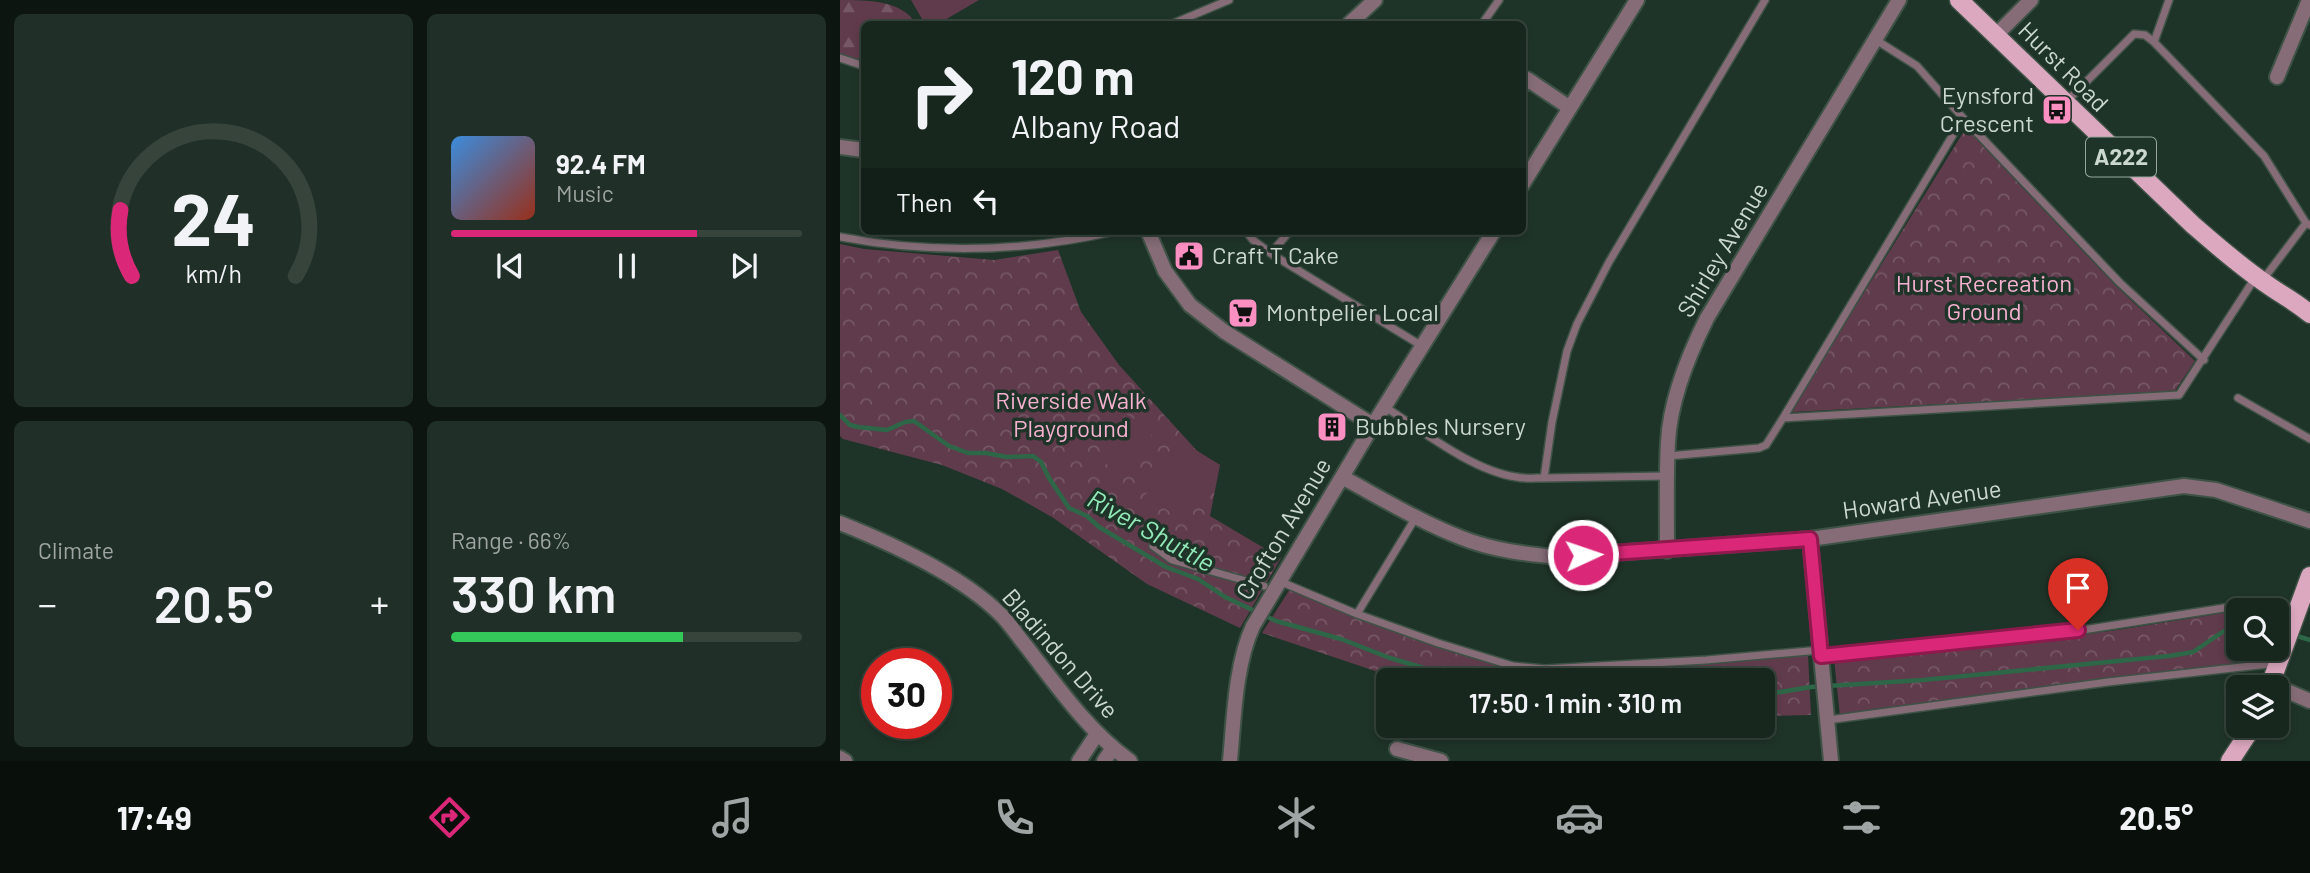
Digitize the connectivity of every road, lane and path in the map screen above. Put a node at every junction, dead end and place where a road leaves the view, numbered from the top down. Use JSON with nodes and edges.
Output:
{"nodes":[{"id":1,"x":1229,"y":0,"type":"edge"},
{"id":2,"x":1375,"y":0,"type":"edge"},
{"id":3,"x":1499,"y":0,"type":"edge"},
{"id":4,"x":1637,"y":0,"type":"edge"},
{"id":5,"x":1765,"y":0,"type":"edge"},
{"id":6,"x":1899,"y":0,"type":"edge"},
{"id":7,"x":1959,"y":0,"type":"edge"},
{"id":8,"x":2031,"y":0,"type":"edge"},
{"id":9,"x":2169,"y":0,"type":"edge"},
{"id":10,"x":2309,"y":0,"type":"edge"},
{"id":11,"x":1179,"y":21,"type":"edge"},
{"id":12,"x":1352,"y":21,"type":"edge"},
{"id":13,"x":1484,"y":21,"type":"edge"},
{"id":14,"x":1996,"y":35,"type":"junction"},
{"id":15,"x":1877,"y":40,"type":"junction"},
{"id":16,"x":2154,"y":41,"type":"junction"},
{"id":17,"x":840,"y":58,"type":"edge"},
{"id":18,"x":861,"y":65,"type":"edge"},
{"id":19,"x":2277,"y":77,"type":"dead end"},
{"id":20,"x":1526,"y":80,"type":"edge"},
{"id":21,"x":2065,"y":104,"type":"junction"},
{"id":22,"x":1570,"y":108,"type":"junction"},
{"id":23,"x":1964,"y":118,"type":"junction"},
{"id":24,"x":840,"y":147,"type":"edge"},
{"id":25,"x":861,"y":150,"type":"edge"},
{"id":26,"x":1526,"y":179,"type":"edge"},
{"id":27,"x":2308,"y":224,"type":"edge"},
{"id":28,"x":1100,"y":235,"type":"edge"},
{"id":29,"x":1150,"y":235,"type":"edge"},
{"id":30,"x":1249,"y":235,"type":"edge"},
{"id":31,"x":1287,"y":235,"type":"edge"},
{"id":32,"x":1491,"y":235,"type":"edge"},
{"id":33,"x":840,"y":237,"type":"edge"},
{"id":34,"x":1271,"y":253,"type":"junction"},
{"id":35,"x":2259,"y":279,"type":"junction"},
{"id":36,"x":2302,"y":302,"type":"edge"},
{"id":37,"x":2310,"y":314,"type":"edge"},
{"id":38,"x":1422,"y":346,"type":"junction"},
{"id":39,"x":2204,"y":360,"type":"junction"},
{"id":40,"x":2238,"y":398,"type":"dead end"},
{"id":41,"x":1384,"y":407,"type":"junction"},
{"id":42,"x":1783,"y":418,"type":"junction"},
{"id":43,"x":1373,"y":425,"type":"junction"},
{"id":44,"x":2310,"y":439,"type":"edge"},
{"id":45,"x":1668,"y":456,"type":"junction"},
{"id":46,"x":1667,"y":476,"type":"junction"},
{"id":47,"x":1342,"y":477,"type":"junction"},
{"id":48,"x":1544,"y":478,"type":"junction"},
{"id":49,"x":1416,"y":517,"type":"junction"},
{"id":50,"x":2310,"y":521,"type":"edge"},
{"id":51,"x":840,"y":523,"type":"edge"},
{"id":52,"x":1810,"y":539,"type":"junction"},
{"id":53,"x":1153,"y":546,"type":"dead end"},
{"id":54,"x":1667,"y":551,"type":"junction"},
{"id":55,"x":2310,"y":576,"type":"edge"},
{"id":56,"x":1269,"y":588,"type":"junction"},
{"id":57,"x":1357,"y":614,"type":"junction"},
{"id":58,"x":2296,"y":617,"type":"junction"},
{"id":59,"x":1821,"y":653,"type":"junction"},
{"id":60,"x":2279,"y":663,"type":"junction"},
{"id":61,"x":2274,"y":675,"type":"edge"},
{"id":62,"x":2289,"y":693,"type":"edge"},
{"id":63,"x":2310,"y":701,"type":"edge"},
{"id":64,"x":1827,"y":720,"type":"junction"},
{"id":65,"x":1097,"y":734,"type":"junction"},
{"id":66,"x":2245,"y":738,"type":"edge"},
{"id":67,"x":1397,"y":749,"type":"dead end"},
{"id":68,"x":1108,"y":755,"type":"edge"},
{"id":69,"x":840,"y":758,"type":"edge"},
{"id":70,"x":845,"y":761,"type":"edge"},
{"id":71,"x":1079,"y":761,"type":"edge"},
{"id":72,"x":1130,"y":761,"type":"edge"},
{"id":73,"x":1230,"y":761,"type":"edge"},
{"id":74,"x":1441,"y":761,"type":"edge"},
{"id":75,"x":1830,"y":761,"type":"edge"},
{"id":76,"x":2231,"y":761,"type":"edge"}],
"edges":[{"from":1,"to":11,"type":"lane"},
{"from":2,"to":12,"type":"street"},
{"from":3,"to":13,"type":"lane"},
{"from":4,"to":22,"type":"street"},
{"from":5,"to":48,"type":"lane"},
{"from":6,"to":15,"type":"street","name":"Shirley Avenue"},
{"from":7,"to":14,"type":"main road","name":"Hurst Road","number":"A222"},
{"from":8,"to":14,"type":"street"},
{"from":9,"to":16,"type":"lane"},
{"from":10,"to":19,"type":"street"},
{"from":14,"to":21,"type":"main road","name":"Hurst Road","number":"A222"},
{"from":15,"to":23,"type":"lane"},
{"from":15,"to":45,"type":"street","name":"Shirley Avenue"},
{"from":16,"to":21,"type":"lane"},
{"from":16,"to":27,"type":"lane"},
{"from":17,"to":18,"type":"lane"},
{"from":20,"to":22,"type":"street"},
{"from":21,"to":35,"type":"main road","name":"Hurst Road","number":"A222"},
{"from":22,"to":26,"type":"street"},
{"from":23,"to":39,"type":"lane"},
{"from":23,"to":42,"type":"lane"},
{"from":24,"to":25,"type":"street"},
{"from":27,"to":35,"type":"lane"},
{"from":28,"to":33,"type":"lane"},
{"from":29,"to":43,"type":"street"},
{"from":30,"to":34,"type":"lane"},
{"from":31,"to":34,"type":"lane"},
{"from":32,"to":38,"type":"street","name":"Crofton Avenue"},
{"from":34,"to":38,"type":"lane"},
{"from":35,"to":36,"type":"main road","name":"Hurst Road","number":"A222"},
{"from":35,"to":39,"type":"lane"},
{"from":36,"to":37,"type":"main road","name":"Hurst Road"},
{"from":38,"to":41,"type":"street","name":"Crofton Avenue"},
{"from":39,"to":42,"type":"lane"},
{"from":40,"to":44,"type":"lane"},
{"from":41,"to":43,"type":"street","name":"Crofton Avenue"},
{"from":41,"to":48,"type":"lane"},
{"from":42,"to":45,"type":"lane"},
{"from":43,"to":47,"type":"street","name":"Crofton Avenue"},
{"from":45,"to":46,"type":"street","name":"Shirley Avenue"},
{"from":46,"to":48,"type":"lane"},
{"from":46,"to":54,"type":"street","name":"Shirley Avenue"},
{"from":47,"to":49,"type":"street","name":"Howard Avenue"},
{"from":47,"to":56,"type":"street","name":"Crofton Avenue"},
{"from":49,"to":54,"type":"street","name":"Howard Avenue"},
{"from":49,"to":57,"type":"lane"},
{"from":50,"to":52,"type":"street","name":"Howard Avenue"},
{"from":51,"to":65,"type":"street","name":"Bladindon Drive"},
{"from":52,"to":54,"type":"street","name":"Howard Avenue"},
{"from":52,"to":59,"type":"street"},
{"from":53,"to":56,"type":"lane"},
{"from":55,"to":58,"type":"main road"},
{"from":56,"to":57,"type":"lane"},
{"from":56,"to":73,"type":"street","name":"Crofton Avenue"},
{"from":57,"to":59,"type":"lane"},
{"from":58,"to":59,"type":"lane"},
{"from":58,"to":60,"type":"main road"},
{"from":59,"to":64,"type":"street"},
{"from":60,"to":61,"type":"main road"},
{"from":60,"to":64,"type":"lane"},
{"from":62,"to":63,"type":"street"},
{"from":64,"to":75,"type":"street"},
{"from":65,"to":68,"type":"street","name":"Bladindon Drive"},
{"from":65,"to":71,"type":"street"},
{"from":66,"to":76,"type":"main road"},
{"from":67,"to":74,"type":"street"},
{"from":68,"to":72,"type":"street","name":"Bladindon Drive"},
{"from":69,"to":70,"type":"street"}]}
